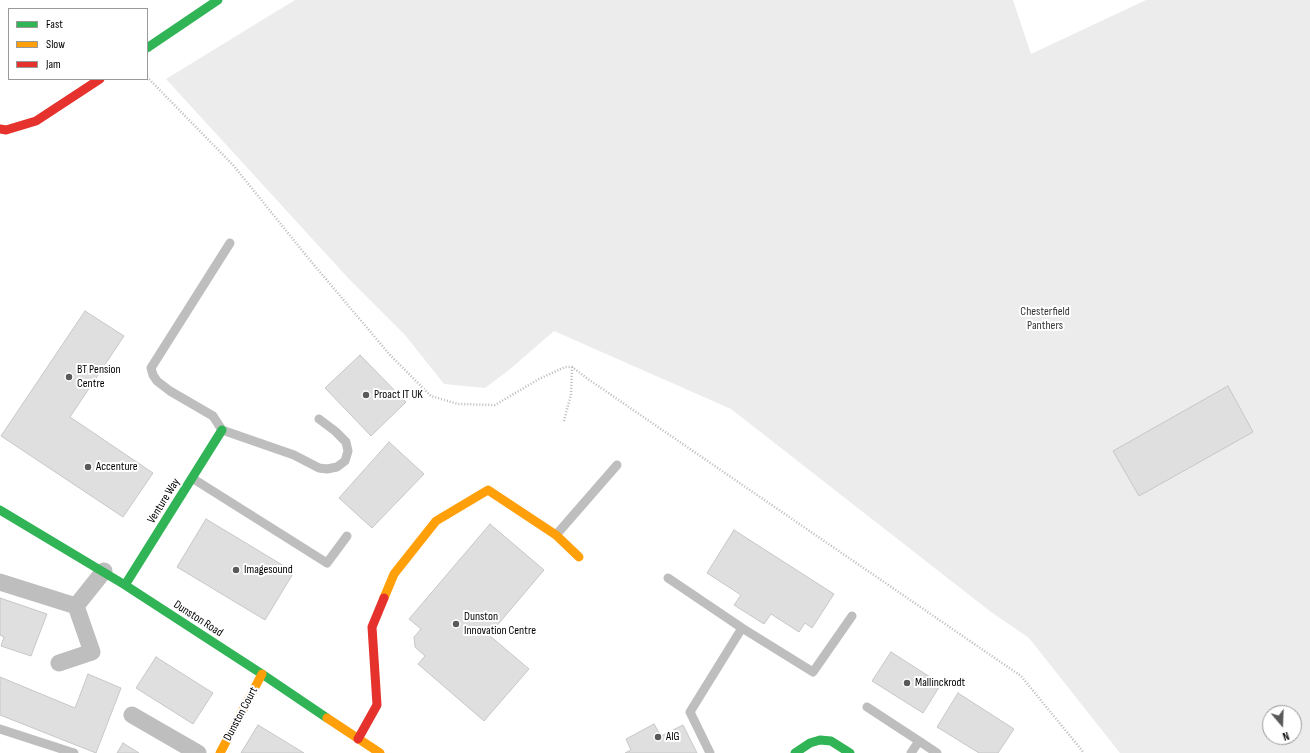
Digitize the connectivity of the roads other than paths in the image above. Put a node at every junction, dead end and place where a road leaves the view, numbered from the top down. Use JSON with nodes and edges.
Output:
{"nodes":[{"id":1,"x":218,"y":0,"type":"edge"},
{"id":2,"x":148,"y":47,"type":"edge"},
{"id":3,"x":98,"y":80,"type":"edge"},
{"id":4,"x":0,"y":129,"type":"edge"},
{"id":5,"x":230,"y":243,"type":"dead end"},
{"id":6,"x":319,"y":419,"type":"dead end"},
{"id":7,"x":222,"y":430,"type":"junction"},
{"id":8,"x":617,"y":465,"type":"dead end"},
{"id":9,"x":192,"y":478,"type":"junction"},
{"id":10,"x":0,"y":510,"type":"edge"},
{"id":11,"x":556,"y":535,"type":"junction"},
{"id":12,"x":347,"y":536,"type":"dead end"},
{"id":13,"x":579,"y":557,"type":"dead end"},
{"id":14,"x":104,"y":571,"type":"junction"},
{"id":15,"x":668,"y":578,"type":"dead end"},
{"id":16,"x":0,"y":582,"type":"edge"},
{"id":17,"x":125,"y":585,"type":"junction"},
{"id":18,"x":76,"y":606,"type":"junction"},
{"id":19,"x":852,"y":616,"type":"dead end"},
{"id":20,"x":742,"y":628,"type":"junction"},
{"id":21,"x":59,"y":663,"type":"dead end"},
{"id":22,"x":262,"y":674,"type":"junction"},
{"id":23,"x":866,"y":707,"type":"dead end"},
{"id":24,"x":132,"y":715,"type":"dead end"},
{"id":25,"x":0,"y":729,"type":"edge"},
{"id":26,"x":358,"y":739,"type":"junction"},
{"id":27,"x":919,"y":741,"type":"junction"},
{"id":28,"x":74,"y":753,"type":"edge"},
{"id":29,"x":198,"y":753,"type":"edge"},
{"id":30,"x":220,"y":753,"type":"edge"},
{"id":31,"x":380,"y":753,"type":"edge"},
{"id":32,"x":710,"y":753,"type":"edge"},
{"id":33,"x":795,"y":753,"type":"edge"},
{"id":34,"x":850,"y":753,"type":"edge"},
{"id":35,"x":911,"y":753,"type":"edge"},
{"id":36,"x":937,"y":753,"type":"edge"}],
"edges":[{"from":1,"to":2,"type":"street"},
{"from":3,"to":4,"type":"street"},
{"from":5,"to":7,"type":"lane"},
{"from":6,"to":7,"type":"lane"},
{"from":7,"to":9,"type":"street","name":"Venture Way"},
{"from":8,"to":11,"type":"lane"},
{"from":9,"to":12,"type":"lane"},
{"from":9,"to":17,"type":"street","name":"Venture Way"},
{"from":10,"to":14,"type":"street","name":"Dunston Road"},
{"from":11,"to":13,"type":"street"},
{"from":11,"to":26,"type":"street"},
{"from":14,"to":17,"type":"street","name":"Dunston Road"},
{"from":14,"to":18,"type":"street"},
{"from":15,"to":20,"type":"lane"},
{"from":16,"to":18,"type":"street"},
{"from":17,"to":22,"type":"street","name":"Dunston Road"},
{"from":18,"to":21,"type":"street"},
{"from":19,"to":20,"type":"lane"},
{"from":20,"to":32,"type":"lane"},
{"from":22,"to":26,"type":"street","name":"Dunston Road"},
{"from":22,"to":30,"type":"street","name":"Dunston Court"},
{"from":23,"to":27,"type":"lane"},
{"from":24,"to":29,"type":"street"},
{"from":25,"to":28,"type":"lane"},
{"from":26,"to":31,"type":"street","name":"Dunston Road"},
{"from":27,"to":35,"type":"lane"},
{"from":27,"to":36,"type":"lane"},
{"from":33,"to":34,"type":"street"}]}
